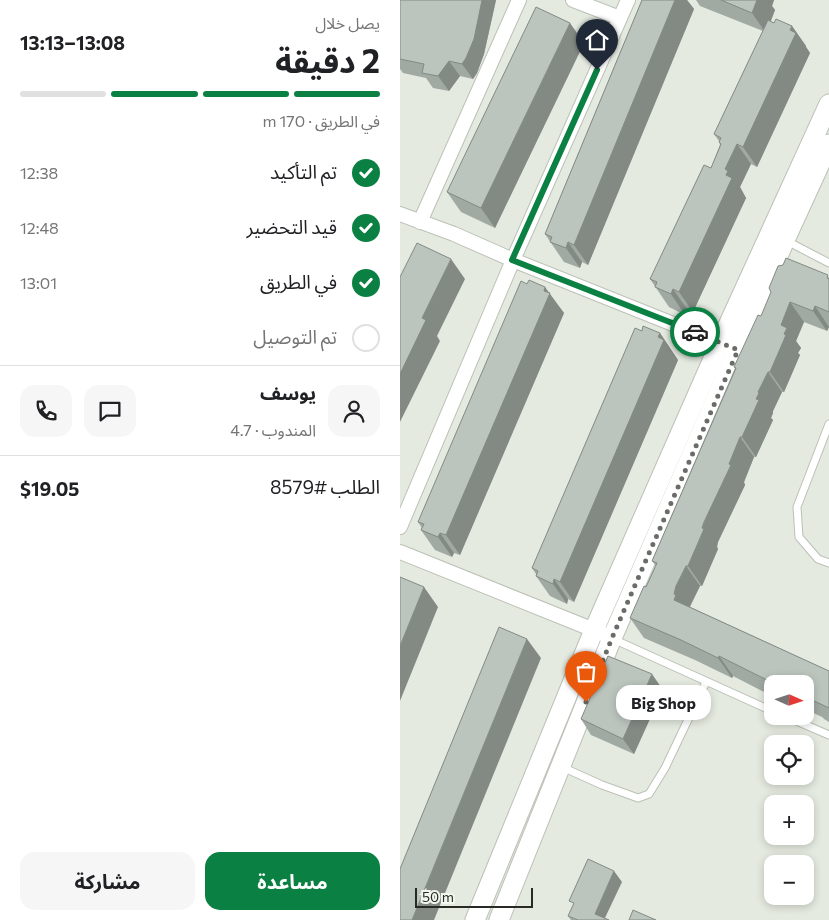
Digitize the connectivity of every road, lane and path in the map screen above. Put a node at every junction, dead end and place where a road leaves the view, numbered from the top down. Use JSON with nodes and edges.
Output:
{"nodes":[{"id":1,"x":519,"y":0,"type":"edge"},
{"id":2,"x":574,"y":0,"type":"edge"},
{"id":3,"x":628,"y":0,"type":"edge"},
{"id":4,"x":620,"y":18,"type":"junction"},
{"id":5,"x":829,"y":104,"type":"edge"},
{"id":6,"x":829,"y":144,"type":"edge"},
{"id":7,"x":400,"y":214,"type":"edge"},
{"id":8,"x":420,"y":222,"type":"junction"},
{"id":9,"x":785,"y":240,"type":"junction"},
{"id":10,"x":512,"y":260,"type":"junction"},
{"id":11,"x":829,"y":263,"type":"edge"},
{"id":12,"x":720,"y":342,"type":"junction"},
{"id":13,"x":738,"y":350,"type":"junction"},
{"id":14,"x":829,"y":424,"type":"edge"},
{"id":15,"x":400,"y":527,"type":"edge"},
{"id":16,"x":400,"y":552,"type":"edge"},
{"id":17,"x":829,"y":563,"type":"edge"},
{"id":18,"x":594,"y":630,"type":"junction"},
{"id":19,"x":612,"y":638,"type":"junction"},
{"id":20,"x":706,"y":682,"type":"junction"},
{"id":21,"x":764,"y":707,"type":"edge"},
{"id":22,"x":806,"y":725,"type":"edge"},
{"id":23,"x":829,"y":735,"type":"edge"},
{"id":24,"x":562,"y":766,"type":"junction"},
{"id":25,"x":475,"y":920,"type":"edge"},
{"id":26,"x":499,"y":920,"type":"edge"}],
"edges":[{"from":1,"to":8,"type":"street"},
{"from":2,"to":4,"type":"street"},
{"from":3,"to":4,"type":"street"},
{"from":4,"to":10,"type":"street"},
{"from":5,"to":12,"type":"main road"},
{"from":6,"to":9,"type":"main road"},
{"from":7,"to":8,"type":"street"},
{"from":8,"to":10,"type":"street"},
{"from":9,"to":11,"type":"lane"},
{"from":9,"to":13,"type":"main road"},
{"from":10,"to":12,"type":"street"},
{"from":10,"to":15,"type":"street"},
{"from":12,"to":13,"type":"street"},
{"from":12,"to":18,"type":"main road"},
{"from":13,"to":19,"type":"main road"},
{"from":14,"to":17,"type":"lane"},
{"from":16,"to":18,"type":"street"},
{"from":18,"to":19,"type":"street"},
{"from":18,"to":25,"type":"main road"},
{"from":19,"to":20,"type":"lane"},
{"from":19,"to":24,"type":"main road"},
{"from":20,"to":21,"type":"lane"},
{"from":20,"to":24,"type":"lane"},
{"from":22,"to":23,"type":"lane"},
{"from":24,"to":26,"type":"main road"}]}
